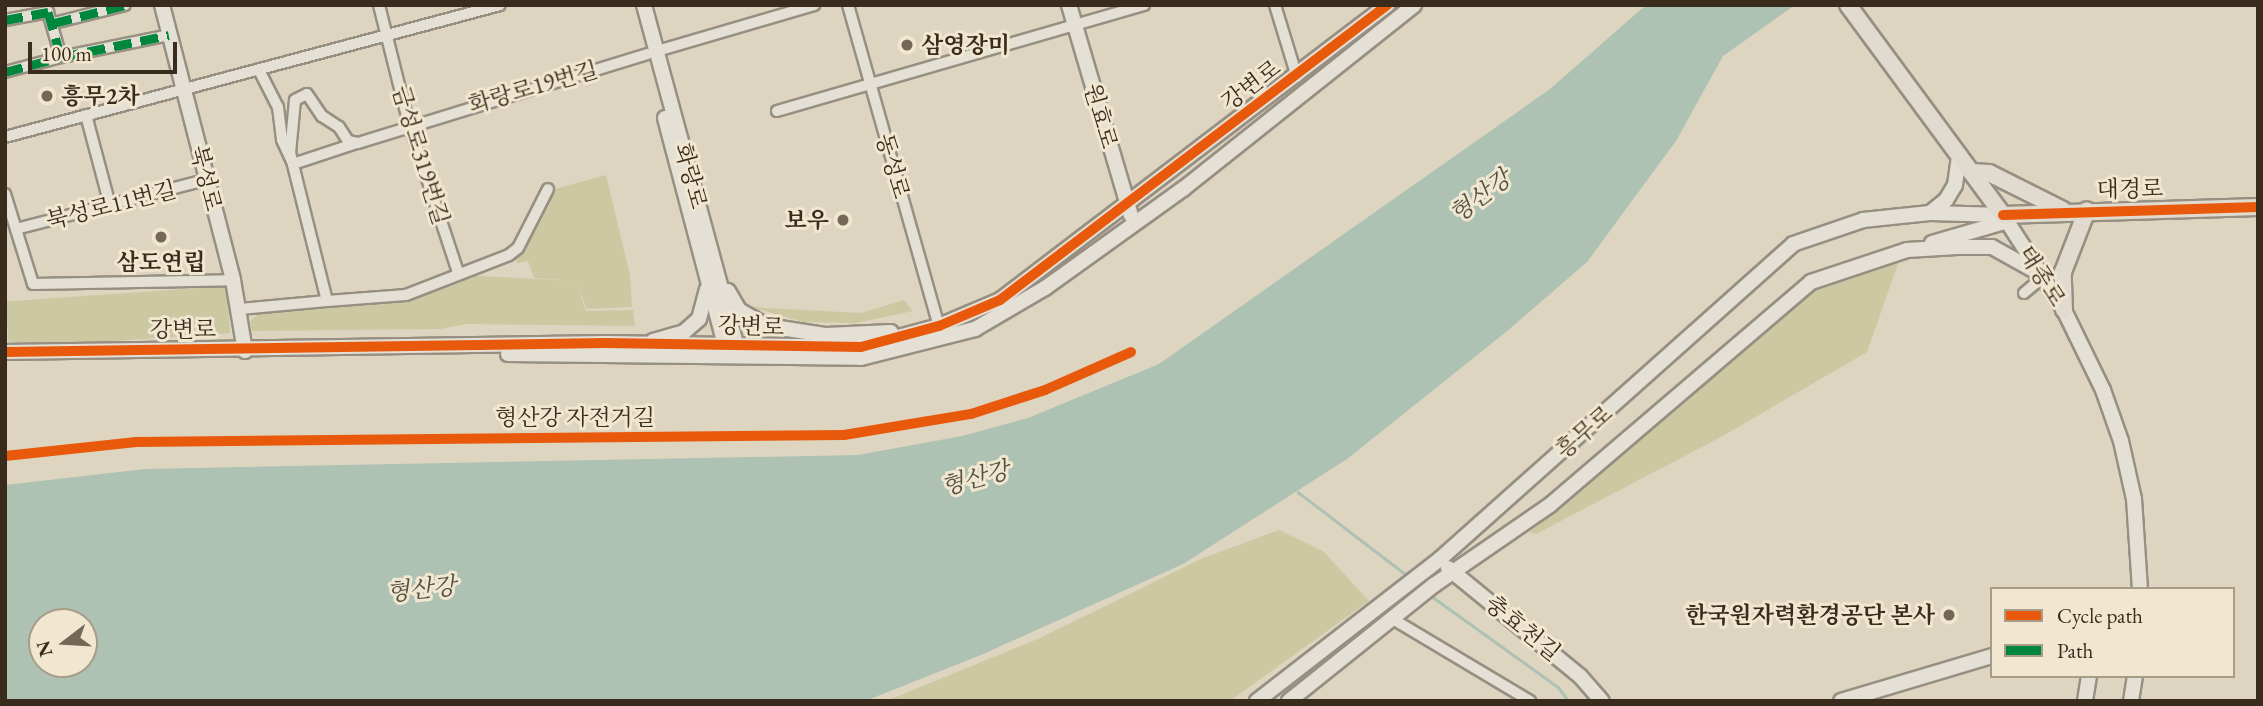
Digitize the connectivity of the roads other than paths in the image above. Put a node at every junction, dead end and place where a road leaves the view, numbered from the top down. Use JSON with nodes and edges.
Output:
{"nodes":[{"id":1,"x":125,"y":5,"type":"edge"},
{"id":2,"x":162,"y":5,"type":"edge"},
{"id":3,"x":379,"y":5,"type":"edge"},
{"id":4,"x":500,"y":5,"type":"edge"},
{"id":5,"x":634,"y":5,"type":"edge"},
{"id":6,"x":644,"y":5,"type":"edge"},
{"id":7,"x":814,"y":5,"type":"edge"},
{"id":8,"x":848,"y":5,"type":"edge"},
{"id":9,"x":1069,"y":5,"type":"edge"},
{"id":10,"x":1144,"y":5,"type":"edge"},
{"id":11,"x":1275,"y":5,"type":"edge"},
{"id":12,"x":1387,"y":5,"type":"edge"},
{"id":13,"x":1414,"y":5,"type":"edge"},
{"id":14,"x":1848,"y":5,"type":"edge"},
{"id":15,"x":5,"y":20,"type":"edge"},
{"id":16,"x":54,"y":23,"type":"junction"},
{"id":17,"x":1074,"y":25,"type":"junction"},
{"id":18,"x":169,"y":35,"type":"junction"},
{"id":19,"x":386,"y":37,"type":"junction"},
{"id":20,"x":652,"y":52,"type":"junction"},
{"id":21,"x":61,"y":57,"type":"junction"},
{"id":22,"x":5,"y":72,"type":"edge"},
{"id":23,"x":260,"y":72,"type":"junction"},
{"id":24,"x":1297,"y":77,"type":"junction"},
{"id":25,"x":869,"y":84,"type":"junction"},
{"id":26,"x":185,"y":92,"type":"junction"},
{"id":27,"x":777,"y":111,"type":"dead end"},
{"id":28,"x":86,"y":115,"type":"junction"},
{"id":29,"x":410,"y":124,"type":"junction"},
{"id":30,"x":5,"y":137,"type":"edge"},
{"id":31,"x":358,"y":143,"type":"junction"},
{"id":32,"x":1959,"y":155,"type":"junction"},
{"id":33,"x":293,"y":164,"type":"junction"},
{"id":34,"x":1971,"y":172,"type":"junction"},
{"id":35,"x":206,"y":180,"type":"junction"},
{"id":36,"x":548,"y":188,"type":"dead end"},
{"id":37,"x":5,"y":194,"type":"edge"},
{"id":38,"x":110,"y":205,"type":"junction"},
{"id":39,"x":1126,"y":207,"type":"junction"},
{"id":40,"x":2258,"y":207,"type":"edge"},
{"id":41,"x":2087,"y":211,"type":"junction"},
{"id":42,"x":2065,"y":212,"type":"junction"},
{"id":43,"x":1930,"y":213,"type":"junction"},
{"id":44,"x":2007,"y":217,"type":"junction"},
{"id":45,"x":1136,"y":223,"type":"junction"},
{"id":46,"x":16,"y":229,"type":"junction"},
{"id":47,"x":1907,"y":250,"type":"junction"},
{"id":48,"x":712,"y":251,"type":"junction"},
{"id":49,"x":705,"y":267,"type":"junction"},
{"id":50,"x":458,"y":272,"type":"junction"},
{"id":51,"x":2044,"y":276,"type":"junction"},
{"id":52,"x":233,"y":280,"type":"junction"},
{"id":53,"x":2024,"y":293,"type":"dead end"},
{"id":54,"x":327,"y":301,"type":"junction"},
{"id":55,"x":240,"y":309,"type":"junction"},
{"id":56,"x":2064,"y":310,"type":"junction"},
{"id":57,"x":915,"y":331,"type":"junction"},
{"id":58,"x":941,"y":333,"type":"junction"},
{"id":59,"x":649,"y":343,"type":"junction"},
{"id":60,"x":245,"y":351,"type":"junction"},
{"id":61,"x":733,"y":351,"type":"junction"},
{"id":62,"x":5,"y":352,"type":"edge"},
{"id":63,"x":1440,"y":559,"type":"junction"},
{"id":64,"x":1453,"y":572,"type":"junction"},
{"id":65,"x":2140,"y":587,"type":"edge"},
{"id":66,"x":1394,"y":616,"type":"junction"},
{"id":67,"x":1990,"y":657,"type":"edge"},
{"id":68,"x":2089,"y":678,"type":"edge"},
{"id":69,"x":2135,"y":678,"type":"edge"},
{"id":70,"x":1257,"y":701,"type":"edge"},
{"id":71,"x":1289,"y":701,"type":"edge"},
{"id":72,"x":1530,"y":701,"type":"edge"},
{"id":73,"x":1602,"y":701,"type":"edge"},
{"id":74,"x":1841,"y":701,"type":"edge"},
{"id":75,"x":2085,"y":701,"type":"edge"},
{"id":76,"x":2131,"y":701,"type":"edge"}],
"edges":[{"from":1,"to":16,"type":"street"},
{"from":2,"to":18,"type":"street","name":"북성로"},
{"from":3,"to":19,"type":"street","name":"금성로319번길"},
{"from":4,"to":19,"type":"street"},
{"from":5,"to":20,"type":"street","name":"화랑로"},
{"from":6,"to":20,"type":"street","name":"화랑로"},
{"from":7,"to":20,"type":"street","name":"화랑로19번길"},
{"from":8,"to":25,"type":"street","name":"동성로"},
{"from":9,"to":17,"type":"street","name":"원효로"},
{"from":10,"to":17,"type":"street"},
{"from":11,"to":24,"type":"street","name":"강변로"},
{"from":12,"to":24,"type":"street","name":"강변로"},
{"from":13,"to":45,"type":"street","name":"강변로"},
{"from":14,"to":32,"type":"main road","name":"태종로"},
{"from":15,"to":16,"type":"street"},
{"from":16,"to":21,"type":"street"},
{"from":17,"to":25,"type":"street"},
{"from":17,"to":39,"type":"street","name":"원효로"},
{"from":18,"to":21,"type":"street"},
{"from":18,"to":26,"type":"street","name":"북성로"},
{"from":19,"to":23,"type":"street"},
{"from":19,"to":29,"type":"street","name":"금성로319번길"},
{"from":20,"to":29,"type":"street","name":"화랑로19번길"},
{"from":20,"to":48,"type":"street","name":"화랑로"},
{"from":20,"to":49,"type":"street","name":"화랑로"},
{"from":21,"to":22,"type":"street"},
{"from":23,"to":26,"type":"street"},
{"from":23,"to":33,"type":"street"},
{"from":24,"to":39,"type":"street","name":"강변로"},
{"from":25,"to":27,"type":"street"},
{"from":25,"to":58,"type":"street","name":"동성로"},
{"from":26,"to":28,"type":"street"},
{"from":26,"to":35,"type":"street","name":"북성로"},
{"from":28,"to":30,"type":"street"},
{"from":28,"to":38,"type":"street"},
{"from":29,"to":31,"type":"street","name":"화랑로19번길"},
{"from":29,"to":50,"type":"street","name":"금성로319번길"},
{"from":31,"to":33,"type":"street","name":"화랑로19번길"},
{"from":31,"to":33,"type":"street"},
{"from":32,"to":34,"type":"main road","name":"태종로"},
{"from":32,"to":43,"type":"street"},
{"from":33,"to":54,"type":"street"},
{"from":34,"to":42,"type":"main road"},
{"from":34,"to":44,"type":"main road","name":"태종로"},
{"from":35,"to":38,"type":"street","name":"북성로11번길"},
{"from":35,"to":52,"type":"street","name":"북성로"},
{"from":36,"to":50,"type":"street"},
{"from":37,"to":46,"type":"street"},
{"from":38,"to":46,"type":"street","name":"북성로11번길"},
{"from":39,"to":45,"type":"street","name":"원효로"},
{"from":39,"to":58,"type":"street","name":"강변로"},
{"from":40,"to":41,"type":"main road","name":"대경로"},
{"from":41,"to":42,"type":"main road","name":"대경로"},
{"from":41,"to":56,"type":"main road"},
{"from":42,"to":44,"type":"main road","name":"대경로"},
{"from":43,"to":44,"type":"street","name":"흥무로"},
{"from":43,"to":63,"type":"street","name":"흥무로"},
{"from":44,"to":47,"type":"street","name":"흥무로"},
{"from":44,"to":51,"type":"street","name":"태종로"},
{"from":45,"to":58,"type":"street","name":"강변로"},
{"from":46,"to":52,"type":"street"},
{"from":47,"to":51,"type":"street","name":"흥무로"},
{"from":47,"to":64,"type":"street","name":"흥무로"},
{"from":48,"to":57,"type":"street"},
{"from":48,"to":61,"type":"street","name":"화랑로"},
{"from":49,"to":59,"type":"street"},
{"from":49,"to":61,"type":"street","name":"화랑로"},
{"from":50,"to":54,"type":"street"},
{"from":51,"to":53,"type":"street"},
{"from":51,"to":56,"type":"street","name":"태종로"},
{"from":52,"to":55,"type":"street","name":"북성로"},
{"from":54,"to":55,"type":"street"},
{"from":55,"to":60,"type":"street","name":"북성로"},
{"from":56,"to":65,"type":"street","name":"태종로"},
{"from":57,"to":58,"type":"street","name":"강변로"},
{"from":57,"to":61,"type":"street","name":"강변로"},
{"from":58,"to":61,"type":"street","name":"강변로"},
{"from":59,"to":60,"type":"street","name":"강변로"},
{"from":59,"to":61,"type":"street","name":"강변로"},
{"from":60,"to":61,"type":"street","name":"강변로"},
{"from":60,"to":62,"type":"street","name":"강변로"},
{"from":63,"to":64,"type":"street","name":"충효천길"},
{"from":63,"to":70,"type":"street","name":"흥무로"},
{"from":64,"to":66,"type":"street","name":"흥무로"},
{"from":64,"to":73,"type":"street","name":"충효천길"},
{"from":66,"to":71,"type":"street","name":"흥무로"},
{"from":66,"to":72,"type":"street"},
{"from":67,"to":74,"type":"street"},
{"from":68,"to":75,"type":"street"},
{"from":69,"to":76,"type":"street"}]}
